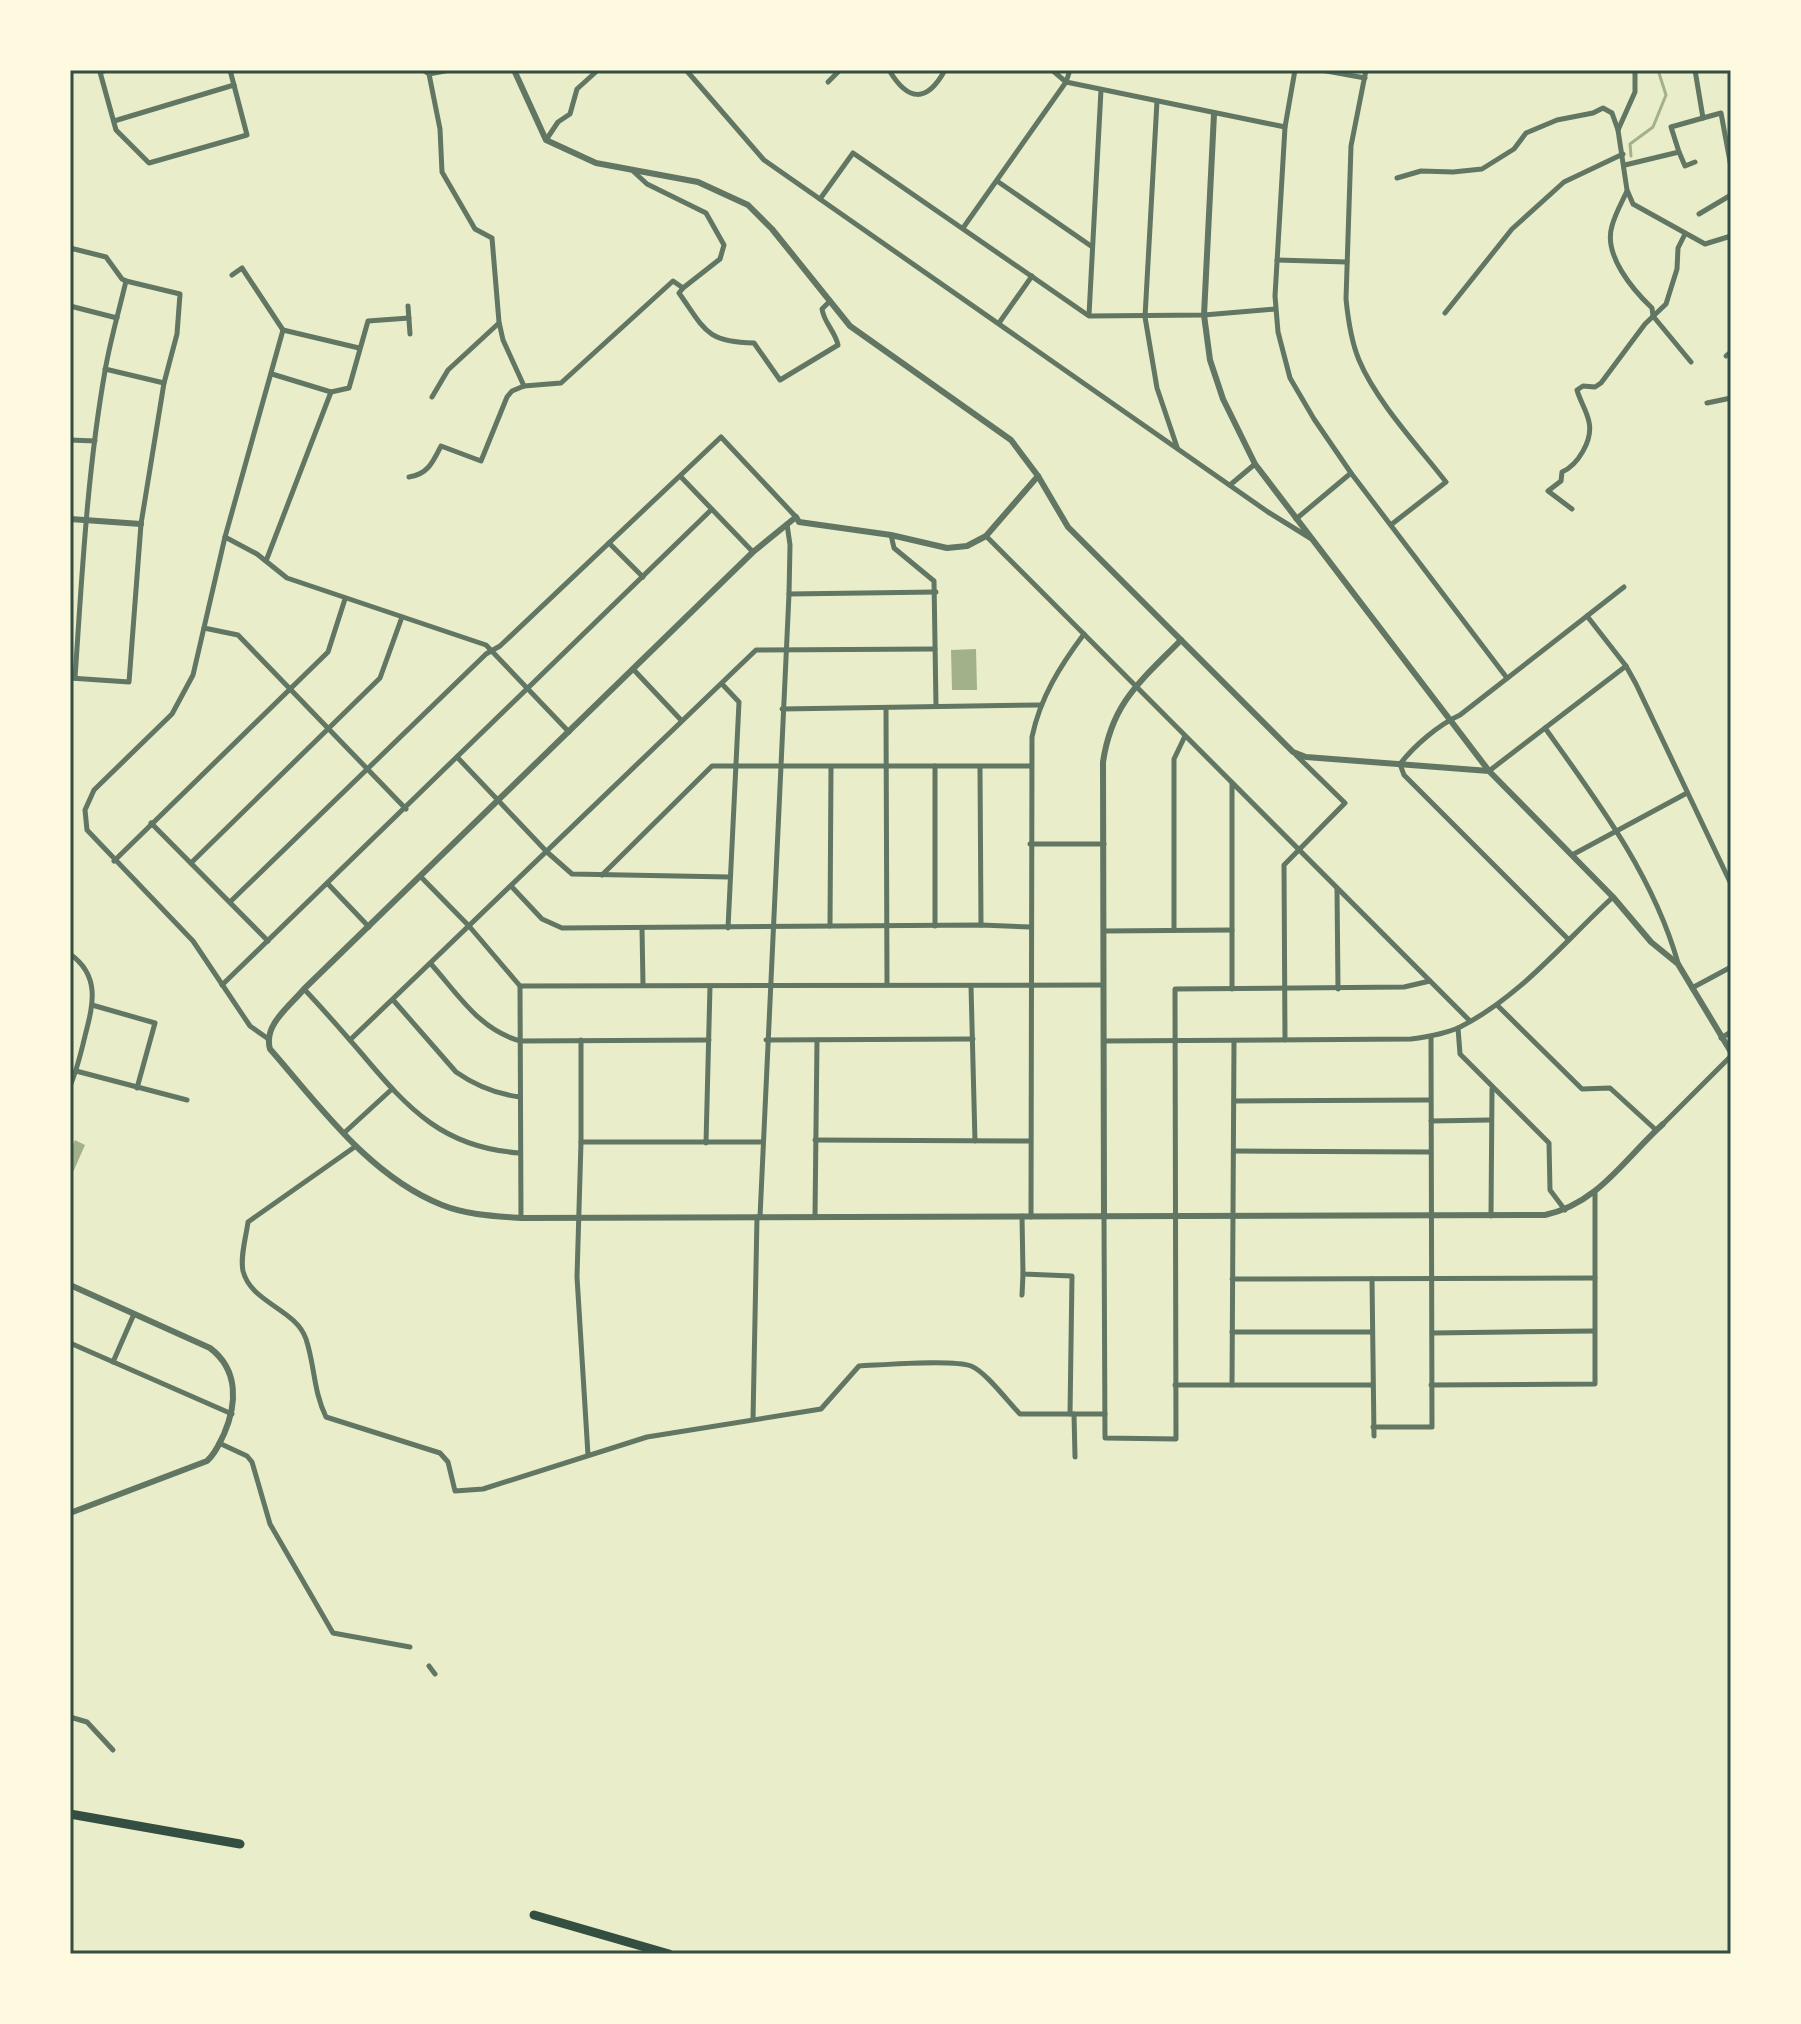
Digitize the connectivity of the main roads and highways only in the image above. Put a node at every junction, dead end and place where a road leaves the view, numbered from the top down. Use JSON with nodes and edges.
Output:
{"nodes":[{"id":1,"x":70,"y":1814,"type":"edge"},
{"id":2,"x":240,"y":1844,"type":"dead end"},
{"id":3,"x":534,"y":1915,"type":"dead end"},
{"id":4,"x":669,"y":1954,"type":"edge"}],
"edges":[{"from":1,"to":2,"type":"highway"},
{"from":3,"to":4,"type":"highway"}]}
